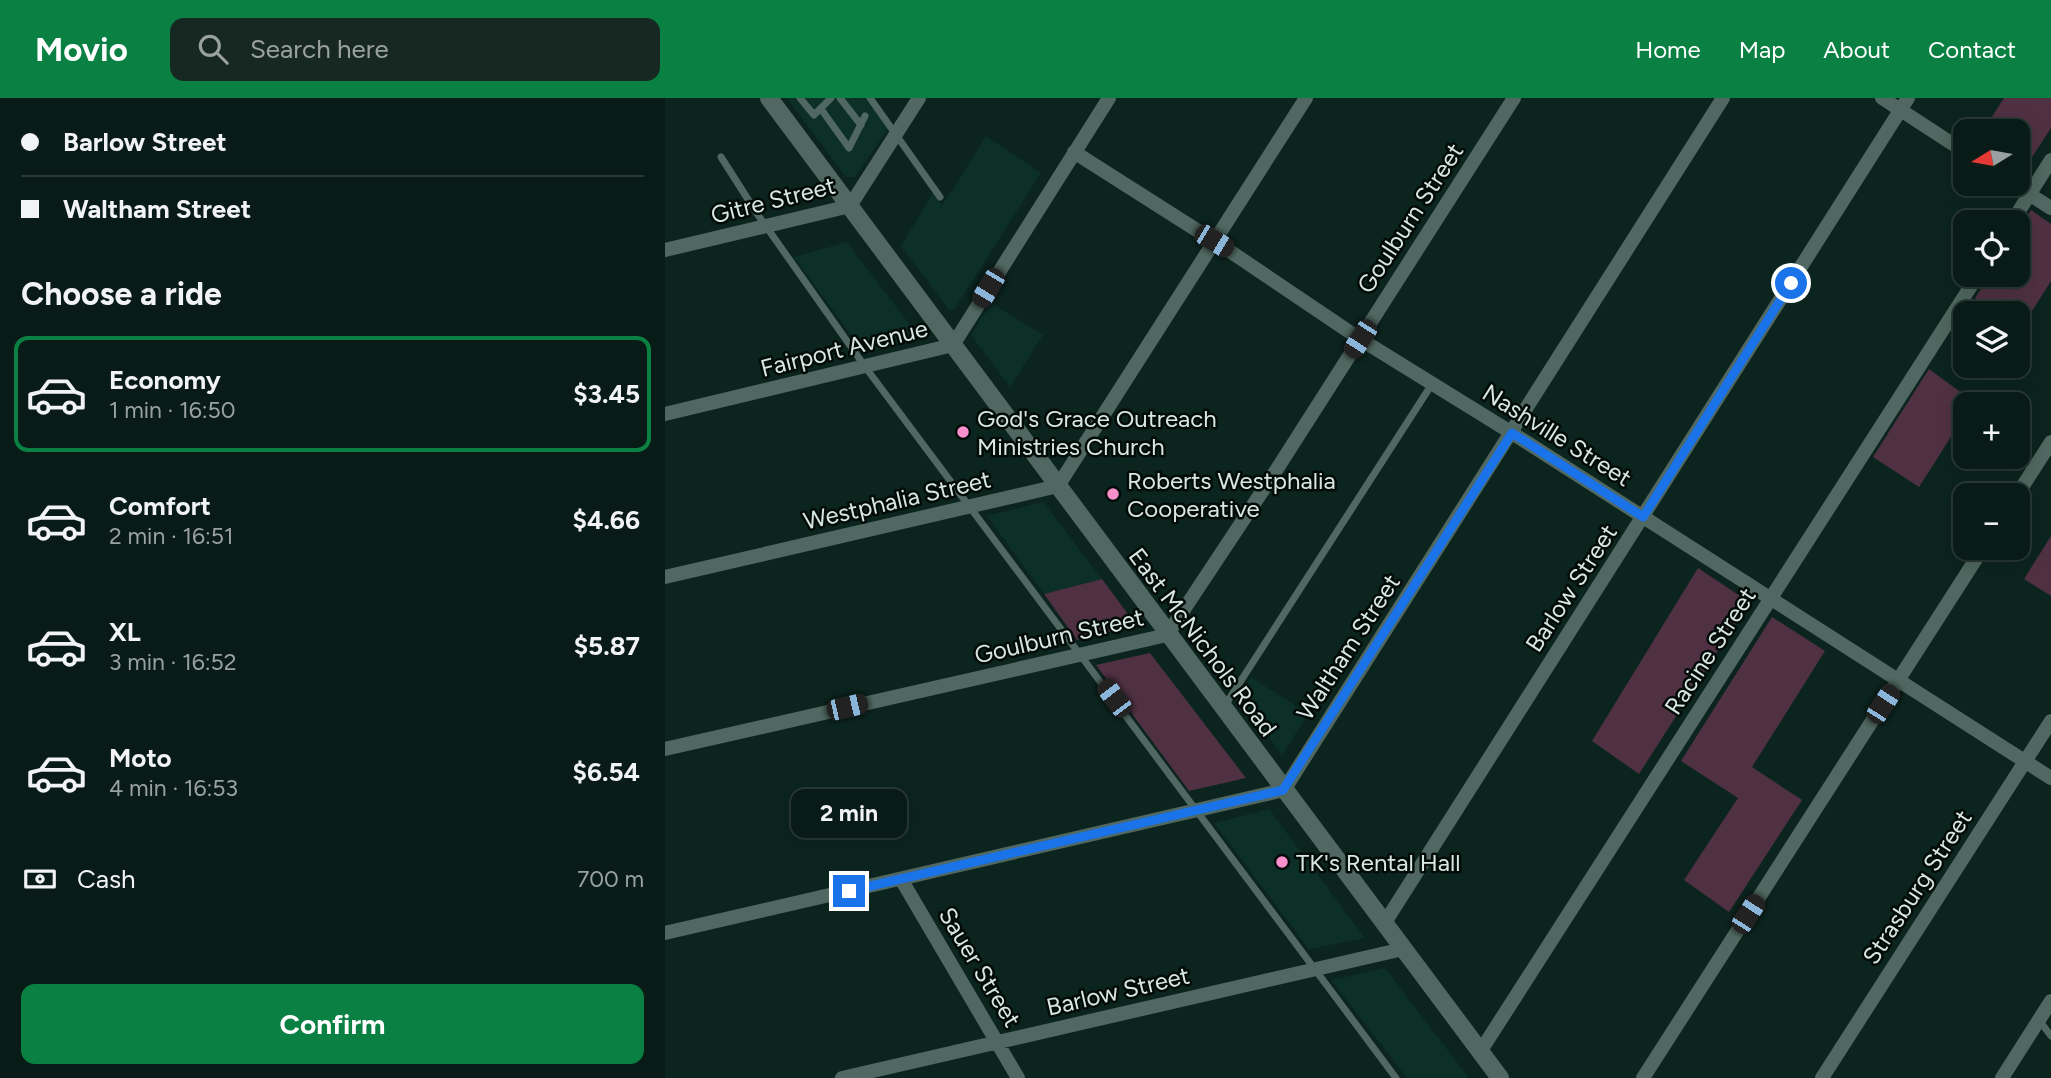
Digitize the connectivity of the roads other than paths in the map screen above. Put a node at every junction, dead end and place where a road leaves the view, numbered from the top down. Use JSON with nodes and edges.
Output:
{"nodes":[{"id":1,"x":769,"y":98,"type":"edge"},
{"id":2,"x":800,"y":98,"type":"edge"},
{"id":3,"x":831,"y":98,"type":"edge"},
{"id":4,"x":840,"y":98,"type":"edge"},
{"id":5,"x":870,"y":98,"type":"edge"},
{"id":6,"x":919,"y":98,"type":"edge"},
{"id":7,"x":1109,"y":98,"type":"edge"},
{"id":8,"x":1306,"y":98,"type":"edge"},
{"id":9,"x":1514,"y":98,"type":"edge"},
{"id":10,"x":1723,"y":98,"type":"edge"},
{"id":11,"x":1882,"y":98,"type":"edge"},
{"id":12,"x":1904,"y":104,"type":"edge"},
{"id":13,"x":821,"y":109,"type":"junction"},
{"id":14,"x":865,"y":116,"type":"dead end"},
{"id":15,"x":861,"y":125,"type":"junction"},
{"id":16,"x":895,"y":134,"type":"junction"},
{"id":17,"x":1953,"y":143,"type":"edge"},
{"id":18,"x":1075,"y":152,"type":"junction"},
{"id":19,"x":721,"y":157,"type":"dead end"},
{"id":20,"x":2051,"y":160,"type":"edge"},
{"id":21,"x":2030,"y":192,"type":"edge"},
{"id":22,"x":2030,"y":195,"type":"edge"},
{"id":23,"x":940,"y":197,"type":"dead end"},
{"id":24,"x":850,"y":206,"type":"junction"},
{"id":25,"x":2051,"y":208,"type":"edge"},
{"id":26,"x":766,"y":227,"type":"junction"},
{"id":27,"x":1214,"y":241,"type":"junction"},
{"id":28,"x":665,"y":250,"type":"edge"},
{"id":29,"x":1970,"y":287,"type":"edge"},
{"id":30,"x":1360,"y":339,"type":"junction"},
{"id":31,"x":953,"y":345,"type":"junction"},
{"id":32,"x":866,"y":368,"type":"junction"},
{"id":33,"x":1432,"y":384,"type":"junction"},
{"id":34,"x":665,"y":414,"type":"edge"},
{"id":35,"x":1512,"y":433,"type":"junction"},
{"id":36,"x":2051,"y":442,"type":"edge"},
{"id":37,"x":2025,"y":483,"type":"edge"},
{"id":38,"x":1058,"y":486,"type":"junction"},
{"id":39,"x":972,"y":507,"type":"junction"},
{"id":40,"x":1643,"y":517,"type":"junction"},
{"id":41,"x":1975,"y":560,"type":"edge"},
{"id":42,"x":665,"y":576,"type":"edge"},
{"id":43,"x":1771,"y":599,"type":"junction"},
{"id":44,"x":1167,"y":635,"type":"junction"},
{"id":45,"x":1080,"y":653,"type":"junction"},
{"id":46,"x":1898,"y":680,"type":"junction"},
{"id":47,"x":1223,"y":709,"type":"junction"},
{"id":48,"x":2051,"y":721,"type":"edge"},
{"id":49,"x":665,"y":749,"type":"edge"},
{"id":50,"x":2025,"y":761,"type":"junction"},
{"id":51,"x":2051,"y":778,"type":"edge"},
{"id":52,"x":1283,"y":790,"type":"junction"},
{"id":53,"x":1197,"y":810,"type":"junction"},
{"id":54,"x":901,"y":879,"type":"junction"},
{"id":55,"x":1384,"y":924,"type":"junction"},
{"id":56,"x":665,"y":933,"type":"edge"},
{"id":57,"x":1403,"y":949,"type":"junction"},
{"id":58,"x":1316,"y":969,"type":"junction"},
{"id":59,"x":2051,"y":1001,"type":"edge"},
{"id":60,"x":2039,"y":1020,"type":"junction"},
{"id":61,"x":2051,"y":1037,"type":"edge"},
{"id":62,"x":997,"y":1042,"type":"junction"},
{"id":63,"x":1481,"y":1052,"type":"junction"},
{"id":64,"x":842,"y":1078,"type":"edge"},
{"id":65,"x":1019,"y":1078,"type":"edge"},
{"id":66,"x":1396,"y":1078,"type":"edge"},
{"id":67,"x":1500,"y":1078,"type":"edge"},
{"id":68,"x":1643,"y":1078,"type":"edge"},
{"id":69,"x":1822,"y":1078,"type":"edge"},
{"id":70,"x":2002,"y":1078,"type":"edge"}],
"edges":[{"from":1,"to":24,"type":"street","name":"East McNichols Road"},
{"from":2,"to":13,"type":"lane"},
{"from":3,"to":13,"type":"lane"},
{"from":4,"to":15,"type":"lane"},
{"from":5,"to":16,"type":"lane"},
{"from":6,"to":16,"type":"street","name":"Gitre Street"},
{"from":7,"to":18,"type":"street","name":"Fairport Avenue"},
{"from":8,"to":27,"type":"street"},
{"from":9,"to":30,"type":"street","name":"Goulburn Street"},
{"from":10,"to":35,"type":"street","name":"Waltham Street"},
{"from":11,"to":12,"type":"street"},
{"from":12,"to":17,"type":"street"},
{"from":12,"to":40,"type":"street","name":"Barlow Street"},
{"from":13,"to":15,"type":"lane"},
{"from":14,"to":15,"type":"lane"},
{"from":16,"to":23,"type":"lane"},
{"from":16,"to":24,"type":"street","name":"Gitre Street"},
{"from":18,"to":27,"type":"street","name":"Nashville Street"},
{"from":18,"to":31,"type":"street","name":"Fairport Avenue"},
{"from":19,"to":26,"type":"lane"},
{"from":20,"to":21,"type":"street"},
{"from":22,"to":25,"type":"street"},
{"from":24,"to":26,"type":"street","name":"Gitre Street"},
{"from":24,"to":31,"type":"street","name":"East McNichols Road"},
{"from":26,"to":28,"type":"street","name":"Gitre Street"},
{"from":26,"to":32,"type":"lane"},
{"from":27,"to":30,"type":"street","name":"Nashville Street"},
{"from":27,"to":38,"type":"street"},
{"from":29,"to":43,"type":"street","name":"Racine Street"},
{"from":30,"to":33,"type":"street","name":"Nashville Street"},
{"from":30,"to":44,"type":"street","name":"Goulburn Street"},
{"from":31,"to":32,"type":"street","name":"Fairport Avenue"},
{"from":31,"to":38,"type":"street","name":"East McNichols Road"},
{"from":32,"to":34,"type":"street","name":"Fairport Avenue"},
{"from":32,"to":39,"type":"lane"},
{"from":33,"to":35,"type":"street","name":"Nashville Street"},
{"from":33,"to":47,"type":"lane"},
{"from":35,"to":40,"type":"street","name":"Nashville Street"},
{"from":35,"to":52,"type":"street","name":"Waltham Street"},
{"from":36,"to":37,"type":"street"},
{"from":38,"to":39,"type":"street","name":"Westphalia Street"},
{"from":38,"to":44,"type":"street","name":"East McNichols Road"},
{"from":39,"to":42,"type":"street","name":"Westphalia Street"},
{"from":39,"to":45,"type":"lane"},
{"from":40,"to":43,"type":"street","name":"Nashville Street"},
{"from":40,"to":55,"type":"street","name":"Barlow Street"},
{"from":41,"to":46,"type":"street"},
{"from":43,"to":46,"type":"street","name":"Nashville Street"},
{"from":43,"to":63,"type":"street","name":"Racine Street"},
{"from":44,"to":45,"type":"street","name":"Goulburn Street"},
{"from":44,"to":47,"type":"street","name":"East McNichols Road"},
{"from":45,"to":49,"type":"street","name":"Goulburn Street"},
{"from":45,"to":53,"type":"lane"},
{"from":46,"to":50,"type":"street","name":"Nashville Street"},
{"from":46,"to":68,"type":"street"},
{"from":47,"to":52,"type":"street","name":"East McNichols Road"},
{"from":48,"to":50,"type":"street","name":"Strasburg Street"},
{"from":50,"to":51,"type":"street","name":"Nashville Street"},
{"from":50,"to":69,"type":"street","name":"Strasburg Street"},
{"from":52,"to":53,"type":"street"},
{"from":52,"to":55,"type":"street","name":"East McNichols Road"},
{"from":53,"to":54,"type":"street"},
{"from":53,"to":58,"type":"lane"},
{"from":54,"to":56,"type":"street"},
{"from":54,"to":62,"type":"street","name":"Sauer Street"},
{"from":55,"to":57,"type":"street","name":"East McNichols Road"},
{"from":57,"to":58,"type":"street","name":"Barlow Street"},
{"from":57,"to":63,"type":"street","name":"East McNichols Road"},
{"from":58,"to":62,"type":"street","name":"Barlow Street"},
{"from":58,"to":66,"type":"lane"},
{"from":59,"to":60,"type":"street"},
{"from":60,"to":61,"type":"lane"},
{"from":60,"to":70,"type":"street"},
{"from":62,"to":64,"type":"street","name":"Barlow Street"},
{"from":62,"to":65,"type":"street","name":"Sauer Street"},
{"from":63,"to":67,"type":"street","name":"East McNichols Road"}]}
